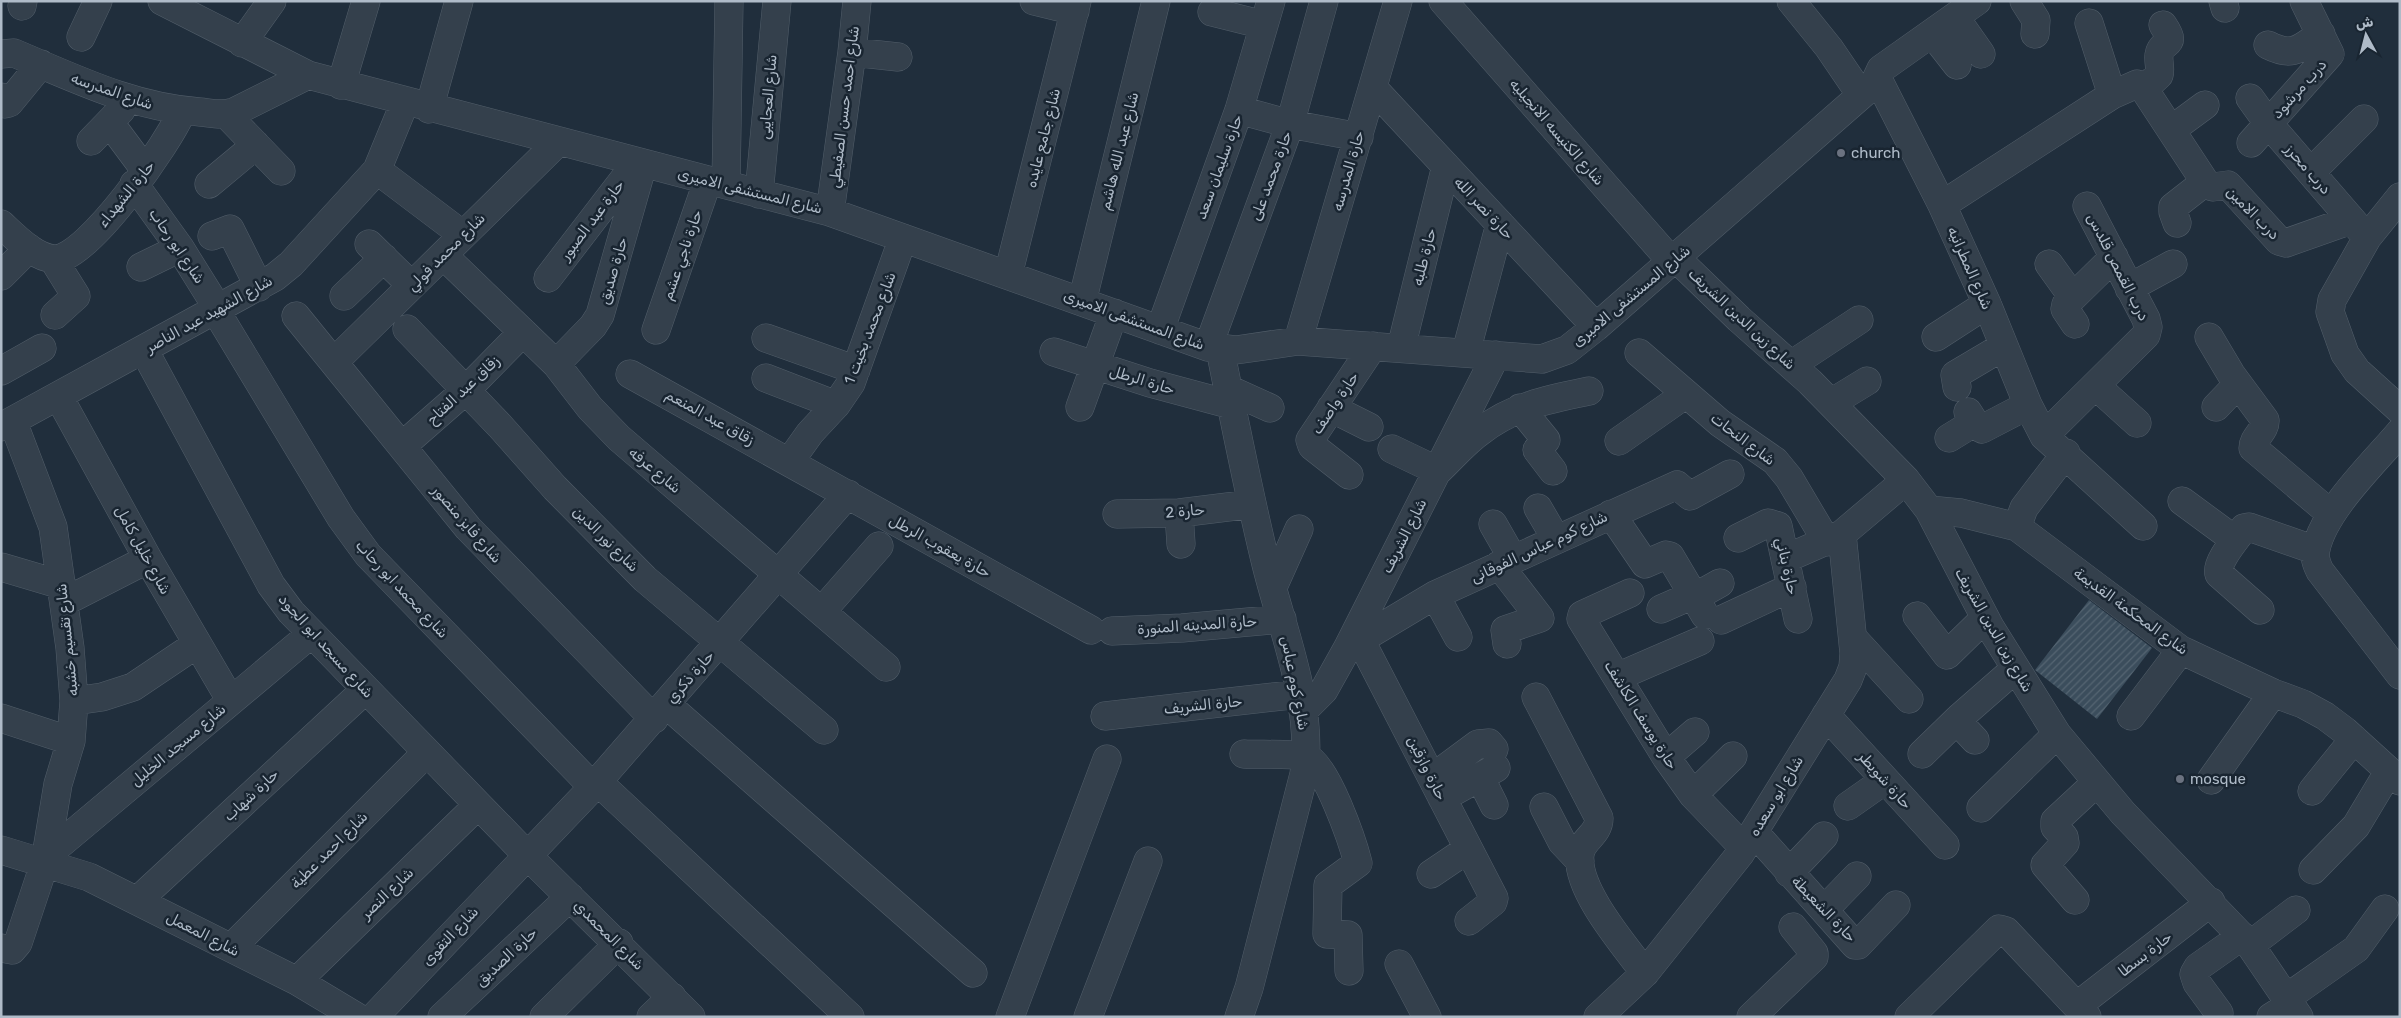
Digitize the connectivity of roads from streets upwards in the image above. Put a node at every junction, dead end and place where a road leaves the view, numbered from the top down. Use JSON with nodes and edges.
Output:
{"nodes":[{"id":1,"x":98,"y":1,"type":"edge"},
{"id":2,"x":272,"y":1,"type":"edge"},
{"id":3,"x":366,"y":1,"type":"edge"},
{"id":4,"x":458,"y":1,"type":"edge"},
{"id":5,"x":729,"y":1,"type":"edge"},
{"id":6,"x":777,"y":1,"type":"edge"},
{"id":7,"x":857,"y":1,"type":"edge"},
{"id":8,"x":1034,"y":1,"type":"edge"},
{"id":9,"x":1156,"y":1,"type":"edge"},
{"id":10,"x":1324,"y":1,"type":"edge"},
{"id":11,"x":1398,"y":1,"type":"edge"},
{"id":12,"x":1443,"y":1,"type":"edge"},
{"id":13,"x":1791,"y":1,"type":"edge"},
{"id":14,"x":1977,"y":1,"type":"edge"},
{"id":15,"x":2024,"y":1,"type":"edge"},
{"id":16,"x":2304,"y":1,"type":"edge"},
{"id":17,"x":168,"y":2,"type":"edge"},
{"id":18,"x":1076,"y":6,"type":"edge"},
{"id":19,"x":1212,"y":12,"type":"dead end"},
{"id":20,"x":1268,"y":13,"type":"edge"},
{"id":21,"x":1955,"y":17,"type":"junction"},
{"id":22,"x":2089,"y":24,"type":"dead end"},
{"id":23,"x":2163,"y":25,"type":"dead end"},
{"id":24,"x":1932,"y":33,"type":"junction"},
{"id":25,"x":2035,"y":34,"type":"dead end"},
{"id":26,"x":81,"y":37,"type":"dead end"},
{"id":27,"x":242,"y":43,"type":"junction"},
{"id":28,"x":2268,"y":45,"type":"dead end"},
{"id":29,"x":2331,"y":51,"type":"junction"},
{"id":30,"x":852,"y":52,"type":"junction"},
{"id":31,"x":1,"y":54,"type":"edge"},
{"id":32,"x":898,"y":57,"type":"dead end"},
{"id":33,"x":41,"y":64,"type":"junction"},
{"id":34,"x":308,"y":75,"type":"junction"},
{"id":35,"x":341,"y":85,"type":"junction"},
{"id":36,"x":1869,"y":87,"type":"junction"},
{"id":37,"x":1373,"y":88,"type":"junction"},
{"id":38,"x":2144,"y":89,"type":"junction"},
{"id":39,"x":2112,"y":95,"type":"junction"},
{"id":40,"x":1,"y":97,"type":"edge"},
{"id":41,"x":2250,"y":98,"type":"dead end"},
{"id":42,"x":130,"y":100,"type":"junction"},
{"id":43,"x":417,"y":105,"type":"junction"},
{"id":44,"x":2205,"y":105,"type":"dead end"},
{"id":45,"x":1239,"y":110,"type":"junction"},
{"id":46,"x":182,"y":111,"type":"junction"},
{"id":47,"x":226,"y":114,"type":"junction"},
{"id":48,"x":2364,"y":119,"type":"dead end"},
{"id":49,"x":2268,"y":123,"type":"junction"},
{"id":50,"x":1290,"y":124,"type":"junction"},
{"id":51,"x":2171,"y":130,"type":"junction"},
{"id":52,"x":1359,"y":137,"type":"junction"},
{"id":53,"x":558,"y":142,"type":"junction"},
{"id":54,"x":2251,"y":143,"type":"dead end"},
{"id":55,"x":256,"y":145,"type":"junction"},
{"id":56,"x":640,"y":163,"type":"junction"},
{"id":57,"x":1446,"y":166,"type":"junction"},
{"id":58,"x":377,"y":170,"type":"junction"},
{"id":59,"x":281,"y":171,"type":"dead end"},
{"id":60,"x":2310,"y":172,"type":"junction"},
{"id":61,"x":140,"y":177,"type":"junction"},
{"id":62,"x":2205,"y":182,"type":"junction"},
{"id":63,"x":717,"y":183,"type":"junction"},
{"id":64,"x":209,"y":184,"type":"dead end"},
{"id":65,"x":760,"y":194,"type":"junction"},
{"id":66,"x":2400,"y":197,"type":"edge"},
{"id":67,"x":1942,"y":205,"type":"junction"},
{"id":68,"x":2087,"y":206,"type":"dead end"},
{"id":69,"x":830,"y":212,"type":"junction"},
{"id":70,"x":2177,"y":223,"type":"dead end"},
{"id":71,"x":1,"y":224,"type":"edge"},
{"id":72,"x":1500,"y":224,"type":"junction"},
{"id":73,"x":2359,"y":229,"type":"junction"},
{"id":74,"x":463,"y":235,"type":"junction"},
{"id":75,"x":212,"y":236,"type":"dead end"},
{"id":76,"x":904,"y":238,"type":"junction"},
{"id":77,"x":29,"y":248,"type":"junction"},
{"id":78,"x":180,"y":248,"type":"junction"},
{"id":79,"x":443,"y":255,"type":"junction"},
{"id":80,"x":2114,"y":257,"type":"junction"},
{"id":81,"x":54,"y":259,"type":"junction"},
{"id":82,"x":1674,"y":260,"type":"junction"},
{"id":83,"x":2048,"y":264,"type":"dead end"},
{"id":84,"x":2174,"y":264,"type":"dead end"},
{"id":85,"x":141,"y":267,"type":"dead end"},
{"id":86,"x":1008,"y":275,"type":"junction"},
{"id":87,"x":1,"y":276,"type":"edge"},
{"id":88,"x":548,"y":278,"type":"dead end"},
{"id":89,"x":412,"y":285,"type":"junction"},
{"id":90,"x":259,"y":287,"type":"junction"},
{"id":91,"x":2129,"y":288,"type":"junction"},
{"id":92,"x":344,"y":296,"type":"dead end"},
{"id":93,"x":2072,"y":296,"type":"junction"},
{"id":94,"x":1082,"y":302,"type":"junction"},
{"id":95,"x":1987,"y":304,"type":"junction"},
{"id":96,"x":217,"y":310,"type":"junction"},
{"id":97,"x":1114,"y":313,"type":"junction"},
{"id":98,"x":55,"y":315,"type":"dead end"},
{"id":99,"x":296,"y":316,"type":"dead end"},
{"id":100,"x":1859,"y":320,"type":"dead end"},
{"id":101,"x":2074,"y":324,"type":"dead end"},
{"id":102,"x":1596,"y":327,"type":"junction"},
{"id":103,"x":407,"y":329,"type":"dead end"},
{"id":104,"x":656,"y":330,"type":"dead end"},
{"id":105,"x":1160,"y":330,"type":"junction"},
{"id":106,"x":522,"y":332,"type":"junction"},
{"id":107,"x":1936,"y":337,"type":"dead end"},
{"id":108,"x":2209,"y":337,"type":"dead end"},
{"id":109,"x":766,"y":338,"type":"dead end"},
{"id":110,"x":1298,"y":341,"type":"junction"},
{"id":111,"x":1373,"y":346,"type":"junction"},
{"id":112,"x":2004,"y":346,"type":"junction"},
{"id":113,"x":42,"y":348,"type":"dead end"},
{"id":114,"x":1214,"y":348,"type":"junction"},
{"id":115,"x":1401,"y":348,"type":"junction"},
{"id":116,"x":144,"y":350,"type":"junction"},
{"id":117,"x":1054,"y":352,"type":"dead end"},
{"id":118,"x":1466,"y":352,"type":"junction"},
{"id":119,"x":1639,"y":353,"type":"dead end"},
{"id":120,"x":1496,"y":355,"type":"junction"},
{"id":121,"x":334,"y":362,"type":"junction"},
{"id":122,"x":556,"y":364,"type":"junction"},
{"id":123,"x":1790,"y":365,"type":"junction"},
{"id":124,"x":1095,"y":366,"type":"junction"},
{"id":125,"x":856,"y":370,"type":"junction"},
{"id":126,"x":1,"y":371,"type":"edge"},
{"id":127,"x":630,"y":374,"type":"dead end"},
{"id":128,"x":766,"y":378,"type":"dead end"},
{"id":129,"x":1867,"y":381,"type":"dead end"},
{"id":130,"x":2238,"y":384,"type":"junction"},
{"id":131,"x":2096,"y":386,"type":"junction"},
{"id":132,"x":1957,"y":387,"type":"dead end"},
{"id":133,"x":466,"y":390,"type":"junction"},
{"id":134,"x":1590,"y":391,"type":"dead end"},
{"id":135,"x":1686,"y":394,"type":"junction"},
{"id":136,"x":59,"y":397,"type":"junction"},
{"id":137,"x":1230,"y":397,"type":"junction"},
{"id":138,"x":1831,"y":403,"type":"junction"},
{"id":139,"x":836,"y":405,"type":"junction"},
{"id":140,"x":2028,"y":405,"type":"junction"},
{"id":141,"x":1080,"y":407,"type":"dead end"},
{"id":142,"x":2216,"y":407,"type":"dead end"},
{"id":143,"x":1270,"y":408,"type":"dead end"},
{"id":144,"x":1331,"y":408,"type":"junction"},
{"id":145,"x":1520,"y":408,"type":"junction"},
{"id":146,"x":2400,"y":410,"type":"edge"},
{"id":147,"x":6,"y":422,"type":"edge"},
{"id":148,"x":2137,"y":423,"type":"dead end"},
{"id":149,"x":1369,"y":427,"type":"dead end"},
{"id":150,"x":2400,"y":432,"type":"edge"},
{"id":151,"x":2044,"y":436,"type":"junction"},
{"id":152,"x":1949,"y":438,"type":"dead end"},
{"id":153,"x":1619,"y":441,"type":"dead end"},
{"id":154,"x":402,"y":446,"type":"junction"},
{"id":155,"x":1392,"y":449,"type":"dead end"},
{"id":156,"x":2066,"y":453,"type":"junction"},
{"id":157,"x":790,"y":461,"type":"junction"},
{"id":158,"x":1438,"y":471,"type":"junction"},
{"id":159,"x":1553,"y":471,"type":"dead end"},
{"id":160,"x":1730,"y":474,"type":"dead end"},
{"id":161,"x":1349,"y":475,"type":"dead end"},
{"id":162,"x":1906,"y":480,"type":"junction"},
{"id":163,"x":848,"y":494,"type":"junction"},
{"id":164,"x":2182,"y":501,"type":"dead end"},
{"id":165,"x":1252,"y":504,"type":"junction"},
{"id":166,"x":1538,"y":508,"type":"dead end"},
{"id":167,"x":1929,"y":510,"type":"junction"},
{"id":168,"x":1179,"y":513,"type":"junction"},
{"id":169,"x":1117,"y":514,"type":"dead end"},
{"id":170,"x":1611,"y":514,"type":"junction"},
{"id":171,"x":2331,"y":514,"type":"junction"},
{"id":172,"x":1493,"y":524,"type":"dead end"},
{"id":173,"x":2143,"y":526,"type":"dead end"},
{"id":174,"x":2017,"y":527,"type":"junction"},
{"id":175,"x":1299,"y":529,"type":"dead end"},
{"id":176,"x":1738,"y":538,"type":"dead end"},
{"id":177,"x":1834,"y":538,"type":"junction"},
{"id":178,"x":1556,"y":539,"type":"junction"},
{"id":179,"x":2235,"y":540,"type":"junction"},
{"id":180,"x":1181,"y":544,"type":"dead end"},
{"id":181,"x":879,"y":546,"type":"dead end"},
{"id":182,"x":2315,"y":550,"type":"junction"},
{"id":183,"x":148,"y":559,"type":"junction"},
{"id":184,"x":1785,"y":559,"type":"junction"},
{"id":185,"x":1506,"y":562,"type":"junction"},
{"id":186,"x":1,"y":567,"type":"edge"},
{"id":187,"x":779,"y":573,"type":"junction"},
{"id":188,"x":1273,"y":586,"type":"junction"},
{"id":189,"x":1792,"y":587,"type":"junction"},
{"id":190,"x":1630,"y":593,"type":"dead end"},
{"id":191,"x":63,"y":594,"type":"junction"},
{"id":192,"x":1435,"y":595,"type":"junction"},
{"id":193,"x":1661,"y":610,"type":"dead end"},
{"id":194,"x":2260,"y":610,"type":"dead end"},
{"id":195,"x":822,"y":611,"type":"junction"},
{"id":196,"x":1710,"y":613,"type":"junction"},
{"id":197,"x":1917,"y":616,"type":"dead end"},
{"id":198,"x":1282,"y":618,"type":"junction"},
{"id":199,"x":1985,"y":618,"type":"junction"},
{"id":200,"x":1798,"y":619,"type":"dead end"},
{"id":201,"x":1101,"y":631,"type":"joint"},
{"id":202,"x":310,"y":634,"type":"junction"},
{"id":203,"x":1458,"y":637,"type":"dead end"},
{"id":204,"x":1853,"y":638,"type":"junction"},
{"id":205,"x":720,"y":642,"type":"junction"},
{"id":206,"x":1354,"y":643,"type":"junction"},
{"id":207,"x":197,"y":644,"type":"junction"},
{"id":208,"x":1507,"y":644,"type":"dead end"},
{"id":209,"x":2181,"y":650,"type":"junction"},
{"id":210,"x":886,"y":667,"type":"dead end"},
{"id":211,"x":2015,"y":669,"type":"junction"},
{"id":212,"x":2400,"y":675,"type":"edge"},
{"id":213,"x":1617,"y":677,"type":"junction"},
{"id":214,"x":365,"y":690,"type":"junction"},
{"id":215,"x":2273,"y":693,"type":"junction"},
{"id":216,"x":1536,"y":697,"type":"dead end"},
{"id":217,"x":1909,"y":699,"type":"dead end"},
{"id":218,"x":74,"y":701,"type":"junction"},
{"id":219,"x":231,"y":701,"type":"junction"},
{"id":220,"x":1301,"y":703,"type":"junction"},
{"id":221,"x":660,"y":711,"type":"junction"},
{"id":222,"x":1826,"y":715,"type":"junction"},
{"id":223,"x":1105,"y":716,"type":"dead end"},
{"id":224,"x":2131,"y":716,"type":"dead end"},
{"id":225,"x":1,"y":718,"type":"edge"},
{"id":226,"x":824,"y":730,"type":"dead end"},
{"id":227,"x":1696,"y":732,"type":"dead end"},
{"id":228,"x":2057,"y":734,"type":"junction"},
{"id":229,"x":2354,"y":739,"type":"junction"},
{"id":230,"x":71,"y":741,"type":"junction"},
{"id":231,"x":426,"y":752,"type":"junction"},
{"id":232,"x":1244,"y":754,"type":"dead end"},
{"id":233,"x":1922,"y":754,"type":"dead end"},
{"id":234,"x":1733,"y":756,"type":"dead end"},
{"id":235,"x":1306,"y":757,"type":"junction"},
{"id":236,"x":1666,"y":757,"type":"junction"},
{"id":237,"x":1107,"y":759,"type":"dead end"},
{"id":238,"x":2394,"y":776,"type":"edge"},
{"id":239,"x":1885,"y":780,"type":"junction"},
{"id":240,"x":2211,"y":780,"type":"dead end"},
{"id":241,"x":2097,"y":782,"type":"junction"},
{"id":242,"x":595,"y":784,"type":"junction"},
{"id":243,"x":1437,"y":788,"type":"junction"},
{"id":244,"x":2312,"y":791,"type":"dead end"},
{"id":245,"x":1693,"y":795,"type":"junction"},
{"id":246,"x":478,"y":805,"type":"junction"},
{"id":247,"x":1494,"y":805,"type":"dead end"},
{"id":248,"x":1848,"y":806,"type":"dead end"},
{"id":249,"x":1544,"y":808,"type":"dead end"},
{"id":250,"x":1981,"y":808,"type":"dead end"},
{"id":251,"x":1824,"y":836,"type":"dead end"},
{"id":252,"x":1749,"y":840,"type":"junction"},
{"id":253,"x":1945,"y":845,"type":"dead end"},
{"id":254,"x":1468,"y":849,"type":"junction"},
{"id":255,"x":1,"y":850,"type":"edge"},
{"id":256,"x":527,"y":854,"type":"junction"},
{"id":257,"x":45,"y":859,"type":"junction"},
{"id":258,"x":1148,"y":861,"type":"dead end"},
{"id":259,"x":1580,"y":861,"type":"junction"},
{"id":260,"x":2313,"y":870,"type":"dead end"},
{"id":261,"x":1789,"y":872,"type":"junction"},
{"id":262,"x":1430,"y":874,"type":"dead end"},
{"id":263,"x":1857,"y":876,"type":"dead end"},
{"id":264,"x":570,"y":897,"type":"junction"},
{"id":265,"x":2075,"y":900,"type":"dead end"},
{"id":266,"x":137,"y":901,"type":"junction"},
{"id":267,"x":2211,"y":902,"type":"junction"},
{"id":268,"x":1896,"y":905,"type":"dead end"},
{"id":269,"x":2385,"y":909,"type":"dead end"},
{"id":270,"x":1824,"y":910,"type":"junction"},
{"id":271,"x":2296,"y":910,"type":"dead end"},
{"id":272,"x":1469,"y":921,"type":"dead end"},
{"id":273,"x":1793,"y":927,"type":"dead end"},
{"id":274,"x":2246,"y":941,"type":"junction"},
{"id":275,"x":619,"y":943,"type":"junction"},
{"id":276,"x":1,"y":948,"type":"edge"},
{"id":277,"x":231,"y":948,"type":"junction"},
{"id":278,"x":1399,"y":964,"type":"dead end"},
{"id":279,"x":1349,"y":971,"type":"dead end"},
{"id":280,"x":973,"y":973,"type":"dead end"},
{"id":281,"x":1645,"y":973,"type":"junction"},
{"id":282,"x":297,"y":981,"type":"junction"},
{"id":283,"x":672,"y":998,"type":"junction"},
{"id":284,"x":2286,"y":1009,"type":"edge"},
{"id":285,"x":2083,"y":1011,"type":"edge"},
{"id":286,"x":1418,"y":1013,"type":"edge"},
{"id":287,"x":2219,"y":1013,"type":"dead end"},
{"id":288,"x":357,"y":1017,"type":"edge"},
{"id":289,"x":374,"y":1017,"type":"edge"},
{"id":290,"x":442,"y":1017,"type":"edge"},
{"id":291,"x":544,"y":1017,"type":"edge"},
{"id":292,"x":651,"y":1017,"type":"edge"},
{"id":293,"x":691,"y":1017,"type":"edge"},
{"id":294,"x":850,"y":1017,"type":"edge"},
{"id":295,"x":1010,"y":1017,"type":"edge"},
{"id":296,"x":1088,"y":1017,"type":"edge"},
{"id":297,"x":1239,"y":1017,"type":"edge"},
{"id":298,"x":1598,"y":1017,"type":"edge"},
{"id":299,"x":1751,"y":1017,"type":"edge"},
{"id":300,"x":1910,"y":1017,"type":"edge"}],
"edges":[{"from":1,"to":26,"type":"street"},
{"from":2,"to":27,"type":"street"},
{"from":3,"to":35,"type":"street"},
{"from":4,"to":43,"type":"street","name":"شارع الشهيد عبد الناصر"},
{"from":5,"to":63,"type":"street","name":"حارة ناجي عشم"},
{"from":6,"to":65,"type":"street","name":"شارع العجايبى"},
{"from":7,"to":30,"type":"street","name":"شارع احمد حسن الصفيطي"},
{"from":8,"to":18,"type":"street"},
{"from":9,"to":94,"type":"street","name":"شارع عبد الله هاشم"},
{"from":10,"to":50,"type":"street","name":"حارة محمد على"},
{"from":11,"to":37,"type":"street","name":"حارة المدرسه"},
{"from":12,"to":82,"type":"street","name":"شارع الكنيسه الانجيليه"},
{"from":13,"to":36,"type":"street","name":"شارع المطرانيه"},
{"from":14,"to":21,"type":"street","name":"شارع المستشفى الاميرى"},
{"from":15,"to":25,"type":"street"},
{"from":16,"to":29,"type":"street"},
{"from":17,"to":27,"type":"street","name":"شارع المستشفى الاميرى"},
{"from":18,"to":86,"type":"street","name":"شارع جامع عايده"},
{"from":19,"to":20,"type":"street"},
{"from":20,"to":45,"type":"street","name":"حارة سليمان سعد"},
{"from":21,"to":24,"type":"street","name":"شارع المستشفى الاميرى"},
{"from":21,"to":24,"type":"street"},
{"from":22,"to":39,"type":"street"},
{"from":23,"to":38,"type":"street"},
{"from":24,"to":36,"type":"street","name":"شارع المستشفى الاميرى"},
{"from":27,"to":34,"type":"street","name":"شارع المستشفى الاميرى"},
{"from":28,"to":29,"type":"street"},
{"from":29,"to":49,"type":"street","name":"درب مرشود"},
{"from":30,"to":32,"type":"street"},
{"from":30,"to":69,"type":"street","name":"شارع احمد حسن الصفيطي"},
{"from":31,"to":33,"type":"street","name":"شارع المدرسه"},
{"from":33,"to":40,"type":"street"},
{"from":33,"to":42,"type":"street","name":"شارع المدرسه"},
{"from":34,"to":35,"type":"street","name":"شارع المستشفى الاميرى"},
{"from":34,"to":47,"type":"street","name":"شارع المدرسه"},
{"from":35,"to":43,"type":"street","name":"شارع المستشفى الاميرى"},
{"from":36,"to":67,"type":"street","name":"شارع المطرانيه"},
{"from":36,"to":82,"type":"street","name":"شارع المستشفى الاميرى"},
{"from":37,"to":52,"type":"street","name":"حارة المدرسه"},
{"from":37,"to":57,"type":"street","name":"حارة نصر الله"},
{"from":38,"to":39,"type":"street"},
{"from":38,"to":51,"type":"street","name":"درب الامين"},
{"from":39,"to":67,"type":"street"},
{"from":41,"to":49,"type":"street","name":"درب محرز"},
{"from":42,"to":46,"type":"street","name":"شارع المدرسه"},
{"from":42,"to":61,"type":"street","name":"شارع ابو رحاب"},
{"from":43,"to":53,"type":"street","name":"شارع المستشفى الاميرى"},
{"from":43,"to":58,"type":"street","name":"شارع الشهيد عبد الناصر"},
{"from":44,"to":51,"type":"street"},
{"from":45,"to":50,"type":"street"},
{"from":45,"to":105,"type":"street","name":"حارة سليمان سعد"},
{"from":46,"to":47,"type":"street","name":"شارع المدرسه"},
{"from":46,"to":61,"type":"street","name":"حارة الشهداء"},
{"from":47,"to":55,"type":"street"},
{"from":48,"to":60,"type":"street"},
{"from":49,"to":54,"type":"street","name":"درب مرشود"},
{"from":49,"to":60,"type":"street","name":"درب محرز"},
{"from":50,"to":52,"type":"street"},
{"from":50,"to":114,"type":"street","name":"حارة محمد على"},
{"from":51,"to":62,"type":"street","name":"درب الامين"},
{"from":52,"to":110,"type":"street","name":"حارة المدرسه"},
{"from":53,"to":56,"type":"street","name":"شارع المستشفى الاميرى"},
{"from":53,"to":74,"type":"street","name":"شارع محمد فولي"},
{"from":55,"to":59,"type":"street"},
{"from":55,"to":64,"type":"street"},
{"from":56,"to":63,"type":"street","name":"شارع المستشفى الاميرى"},
{"from":56,"to":88,"type":"street","name":"حارة عبد الصبور"},
{"from":56,"to":122,"type":"street","name":"حارة صديق"},
{"from":57,"to":72,"type":"street","name":"حارة نصر الله"},
{"from":57,"to":115,"type":"street","name":"حارة طلبه"},
{"from":58,"to":74,"type":"street"},
{"from":58,"to":90,"type":"street","name":"شارع الشهيد عبد الناصر"},
{"from":60,"to":73,"type":"street","name":"درب محرز"},
{"from":61,"to":78,"type":"street","name":"شارع ابو رحاب"},
{"from":61,"to":81,"type":"street","name":"حارة الشهداء"},
{"from":62,"to":70,"type":"street"},
{"from":62,"to":73,"type":"street","name":"درب الامين"},
{"from":63,"to":65,"type":"street","name":"شارع المستشفى الاميرى"},
{"from":63,"to":104,"type":"street","name":"حارة ناجي عشم"},
{"from":65,"to":69,"type":"street","name":"شارع المستشفى الاميرى"},
{"from":66,"to":73,"type":"street"},
{"from":67,"to":95,"type":"street","name":"شارع المطرانيه"},
{"from":68,"to":80,"type":"street","name":"درب القمص قلدس"},
{"from":69,"to":76,"type":"street","name":"شارع المستشفى الاميرى"},
{"from":71,"to":77,"type":"street"},
{"from":72,"to":102,"type":"street","name":"حارة نصر الله"},
{"from":72,"to":118,"type":"street"},
{"from":73,"to":146,"type":"street"},
{"from":74,"to":79,"type":"street","name":"شارع محمد فولي"},
{"from":75,"to":90,"type":"street"},
{"from":76,"to":86,"type":"street","name":"شارع المستشفى الاميرى"},
{"from":76,"to":125,"type":"street","name":"شارع محمد بخيت 1"},
{"from":77,"to":81,"type":"street"},
{"from":77,"to":87,"type":"street"},
{"from":78,"to":85,"type":"street"},
{"from":78,"to":96,"type":"street","name":"شارع ابو رحاب"},
{"from":79,"to":89,"type":"street","name":"شارع محمد فولي"},
{"from":79,"to":106,"type":"street","name":"شارع عرفه"},
{"from":80,"to":91,"type":"street","name":"درب القمص قلدس"},
{"from":80,"to":93,"type":"street"},
{"from":81,"to":98,"type":"street"},
{"from":82,"to":102,"type":"street","name":"شارع المستشفى الاميرى"},
{"from":82,"to":123,"type":"street","name":"شارع زين الدين الشريف"},
{"from":83,"to":93,"type":"street"},
{"from":84,"to":91,"type":"street"},
{"from":86,"to":94,"type":"street","name":"شارع المستشفى الاميرى"},
{"from":89,"to":92,"type":"street"},
{"from":89,"to":121,"type":"street","name":"شارع محمد فولي"},
{"from":90,"to":96,"type":"street","name":"شارع الشهيد عبد الناصر"},
{"from":91,"to":131,"type":"street","name":"درب القمص قلدس"},
{"from":93,"to":101,"type":"street"},
{"from":94,"to":97,"type":"street","name":"شارع المستشفى الاميرى"},
{"from":95,"to":107,"type":"street"},
{"from":95,"to":112,"type":"street","name":"شارع المطرانيه"},
{"from":96,"to":116,"type":"street","name":"شارع الشهيد عبد الناصر"},
{"from":96,"to":242,"type":"street","name":"شارع محمد ابو رحاب"},
{"from":97,"to":105,"type":"street","name":"شارع المستشفى الاميرى"},
{"from":97,"to":124,"type":"street"},
{"from":99,"to":121,"type":"street","name":"شارع فايز منصور"},
{"from":100,"to":123,"type":"street"},
{"from":102,"to":120,"type":"street","name":"شارع المستشفى الاميرى"},
{"from":103,"to":133,"type":"street","name":"شارع نور الدين"},
{"from":105,"to":114,"type":"street","name":"شارع المستشفى الاميرى"},
{"from":106,"to":122,"type":"street","name":"شارع عرفه"},
{"from":106,"to":133,"type":"street","name":"زقاق عبد الفتاح"},
{"from":108,"to":130,"type":"street"},
{"from":109,"to":125,"type":"street"},
{"from":110,"to":111,"type":"street","name":"شارع المستشفى الاميرى"},
{"from":110,"to":114,"type":"street","name":"شارع المستشفى الاميرى"},
{"from":111,"to":115,"type":"street","name":"شارع المستشفى الاميرى"},
{"from":111,"to":144,"type":"street","name":"حارة واصف"},
{"from":112,"to":132,"type":"street"},
{"from":112,"to":140,"type":"street","name":"شارع المطرانيه"},
{"from":113,"to":126,"type":"street"},
{"from":114,"to":137,"type":"street","name":"شارع كوم عباس"},
{"from":115,"to":118,"type":"street","name":"شارع المستشفى الاميرى"},
{"from":116,"to":136,"type":"street","name":"شارع الشهيد عبد الناصر"},
{"from":116,"to":202,"type":"street","name":"شارع مسجد ابو الجود"},
{"from":117,"to":124,"type":"street","name":"حارة الرطل"},
{"from":118,"to":120,"type":"street","name":"شارع المستشفى الاميرى"},
{"from":119,"to":135,"type":"street","name":"شارع النحات"},
{"from":120,"to":158,"type":"street","name":"شارع الشريف"},
{"from":121,"to":154,"type":"street","name":"شارع فايز منصور"},
{"from":122,"to":187,"type":"street","name":"شارع عرفه"},
{"from":123,"to":138,"type":"street","name":"شارع زين الدين الشريف"},
{"from":124,"to":137,"type":"street","name":"حارة الرطل"},
{"from":124,"to":141,"type":"street"},
{"from":125,"to":139,"type":"street","name":"شارع محمد بخيت 1"},
{"from":127,"to":157,"type":"street","name":"زقاق عبد المنعم"},
{"from":128,"to":139,"type":"street"},
{"from":129,"to":138,"type":"street"},
{"from":130,"to":142,"type":"street"},
{"from":130,"to":171,"type":"street"},
{"from":131,"to":148,"type":"street"},
{"from":131,"to":151,"type":"street","name":"درب القمص قلدس"},
{"from":133,"to":154,"type":"street","name":"زقاق عبد الفتاح"},
{"from":133,"to":205,"type":"street","name":"شارع نور الدين"},
{"from":134,"to":145,"type":"street"},
{"from":135,"to":153,"type":"street"},
{"from":135,"to":177,"type":"street","name":"شارع النحات"},
{"from":136,"to":147,"type":"street","name":"شارع الشهيد عبد الناصر"},
{"from":136,"to":183,"type":"street","name":"شارع خليل كامل"},
{"from":137,"to":143,"type":"street","name":"حارة الرطل"},
{"from":137,"to":165,"type":"street","name":"شارع كوم عباس"},
{"from":138,"to":162,"type":"street","name":"شارع زين الدين الشريف"},
{"from":139,"to":157,"type":"street","name":"شارع محمد بخيت 1"},
{"from":140,"to":151,"type":"street","name":"شارع المطرانيه"},
{"from":140,"to":152,"type":"street"},
{"from":144,"to":149,"type":"street"},
{"from":144,"to":161,"type":"street","name":"حارة واصف"},
{"from":145,"to":158,"type":"street"},
{"from":145,"to":159,"type":"street"},
{"from":147,"to":191,"type":"street","name":"شارع تقسيم خشبه"},
{"from":150,"to":171,"type":"street"},
{"from":151,"to":156,"type":"street","name":"شارع المطرانيه"},
{"from":154,"to":221,"type":"street","name":"شارع فايز منصور"},
{"from":155,"to":158,"type":"street"},
{"from":156,"to":173,"type":"street","name":"شارع المطرانيه"},
{"from":156,"to":174,"type":"street"},
{"from":157,"to":163,"type":"street","name":"حارة يعقوب الرطل"},
{"from":158,"to":206,"type":"street","name":"شارع الشريف"},
{"from":160,"to":170,"type":"street","name":"شارع كوم عباس الفوقانى"},
{"from":162,"to":167,"type":"street","name":"شارع زين الدين الشريف"},
{"from":162,"to":177,"type":"street"},
{"from":163,"to":187,"type":"street","name":"حارة ذكري"},
{"from":163,"to":201,"type":"street","name":"حارة يعقوب الرطل"},
{"from":164,"to":179,"type":"street"},
{"from":165,"to":168,"type":"street","name":"حارة 2"},
{"from":165,"to":188,"type":"street","name":"شارع كوم عباس"},
{"from":166,"to":178,"type":"street"},
{"from":167,"to":174,"type":"street","name":"شارع المحكمة القديمة"},
{"from":167,"to":199,"type":"street","name":"شارع زين الدين الشريف"},
{"from":168,"to":169,"type":"street","name":"حارة 2"},
{"from":168,"to":180,"type":"street"},
{"from":170,"to":178,"type":"street","name":"شارع كوم عباس الفوقانى"},
{"from":170,"to":196,"type":"street"},
{"from":171,"to":182,"type":"street"},
{"from":172,"to":185,"type":"street"},
{"from":174,"to":209,"type":"street","name":"شارع المحكمة القديمة"},
{"from":175,"to":188,"type":"street"},
{"from":176,"to":184,"type":"street","name":"حارة بناني"},
{"from":177,"to":184,"type":"street"},
{"from":177,"to":204,"type":"street","name":"شارع ابو سعده"},
{"from":178,"to":185,"type":"street","name":"شارع كوم عباس الفوقانى"},
{"from":179,"to":182,"type":"street"},
{"from":179,"to":194,"type":"street"},
{"from":181,"to":195,"type":"street"},
{"from":182,"to":212,"type":"street"},
{"from":183,"to":191,"type":"street"},
{"from":183,"to":207,"type":"street","name":"شارع خليل كامل"},
{"from":184,"to":189,"type":"street","name":"حارة بناني"},
{"from":185,"to":192,"type":"street","name":"شارع كوم عباس الفوقانى"},
{"from":185,"to":208,"type":"street"},
{"from":186,"to":191,"type":"street"},
{"from":187,"to":195,"type":"street","name":"شارع عرفه"},
{"from":187,"to":205,"type":"street","name":"حارة ذكري"},
{"from":188,"to":198,"type":"street","name":"شارع كوم عباس"},
{"from":189,"to":196,"type":"street"},
{"from":189,"to":200,"type":"street","name":"حارة بناني"},
{"from":190,"to":213,"type":"street","name":"حارة يوسف الكاشف"},
{"from":191,"to":218,"type":"street","name":"شارع تقسيم خشبه"},
{"from":192,"to":203,"type":"street"},
{"from":192,"to":206,"type":"street","name":"شارع كوم عباس الفوقانى"},
{"from":193,"to":196,"type":"street"},
{"from":195,"to":210,"type":"street","name":"شارع عرفه"},
{"from":196,"to":196,"type":"street"},
{"from":196,"to":213,"type":"street"},
{"from":197,"to":199,"type":"street"},
{"from":198,"to":201,"type":"street","name":"حارة المدينه المنورة"},
{"from":198,"to":220,"type":"street","name":"شارع كوم عباس"},
{"from":199,"to":211,"type":"street","name":"شارع زين الدين الشريف"},
{"from":202,"to":214,"type":"street","name":"شارع مسجد ابو الجود"},
{"from":202,"to":219,"type":"street","name":"شارع مسجد الخليل"},
{"from":204,"to":217,"type":"street"},
{"from":204,"to":222,"type":"street","name":"شارع ابو سعده"},
{"from":205,"to":221,"type":"street","name":"حارة ذكري"},
{"from":205,"to":226,"type":"street","name":"شارع نور الدين"},
{"from":206,"to":220,"type":"street","name":"شارع الشريف"},
{"from":206,"to":243,"type":"street","name":"حارة وازقين"},
{"from":207,"to":218,"type":"street"},
{"from":207,"to":219,"type":"street","name":"شارع خليل كامل"},
{"from":209,"to":215,"type":"street","name":"شارع المحكمة القديمة"},
{"from":209,"to":224,"type":"street"},
{"from":211,"to":228,"type":"street","name":"شارع زين الدين الشريف"},
{"from":211,"to":233,"type":"street"},
{"from":213,"to":236,"type":"street","name":"حارة يوسف الكاشف"},
{"from":214,"to":231,"type":"street","name":"شارع مسجد ابو الجود"},
{"from":214,"to":266,"type":"street","name":"حارة شهاب"},
{"from":215,"to":229,"type":"street","name":"شارع المحكمة القديمة"},
{"from":215,"to":240,"type":"street"},
{"from":216,"to":259,"type":"street"},
{"from":218,"to":230,"type":"street","name":"شارع تقسيم خشبه"},
{"from":219,"to":257,"type":"street","name":"شارع مسجد الخليل"},
{"from":220,"to":223,"type":"street","name":"حارة الشريف"},
{"from":220,"to":235,"type":"street","name":"شارع كوم عباس"},
{"from":221,"to":242,"type":"street","name":"حارة ذكري"},
{"from":221,"to":280,"type":"street","name":"شارع فايز منصور"},
{"from":222,"to":239,"type":"street","name":"حارة شويطر"},
{"from":222,"to":252,"type":"street","name":"شارع ابو سعده"},
{"from":225,"to":230,"type":"street"},
{"from":227,"to":236,"type":"street"},
{"from":228,"to":241,"type":"street","name":"شارع زين الدين الشريف"},
{"from":228,"to":250,"type":"street"},
{"from":229,"to":238,"type":"street","name":"شارع المحكمة القديمة"},
{"from":229,"to":244,"type":"street"},
{"from":230,"to":257,"type":"street","name":"شارع تقسيم خشبه"},
{"from":231,"to":246,"type":"street","name":"شارع مسجد ابو الجود"},
{"from":231,"to":277,"type":"street","name":"شارع احمد عطية"},
{"from":232,"to":235,"type":"street"},
{"from":234,"to":245,"type":"street"},
{"from":235,"to":279,"type":"street"},
{"from":235,"to":297,"type":"street","name":"شارع كوم عباس"},
{"from":236,"to":245,"type":"street","name":"حارة يوسف الكاشف"},
{"from":237,"to":295,"type":"street"},
{"from":238,"to":260,"type":"street"},
{"from":239,"to":248,"type":"street"},
{"from":239,"to":253,"type":"street","name":"حارة شويطر"},
{"from":241,"to":265,"type":"street"},
{"from":241,"to":267,"type":"street","name":"شارع زين الدين الشريف"},
{"from":242,"to":256,"type":"street","name":"حارة ذكري"},
{"from":242,"to":294,"type":"street","name":"شارع محمد ابو رحاب"},
{"from":243,"to":247,"type":"street"},
{"from":243,"to":254,"type":"street","name":"حارة وازقين"},
{"from":245,"to":252,"type":"street","name":"حارة يوسف الكاشف"},
{"from":246,"to":256,"type":"street","name":"شارع مسجد ابو الجود"},
{"from":246,"to":282,"type":"street","name":"شارع النصر"},
{"from":249,"to":259,"type":"street"},
{"from":251,"to":261,"type":"street"},
{"from":252,"to":261,"type":"street","name":"حارة الشعيطة"},
{"from":252,"to":281,"type":"street","name":"شارع ابو سعده"},
{"from":254,"to":262,"type":"street"},
{"from":254,"to":272,"type":"street","name":"حارة وازقين"},
{"from":255,"to":257,"type":"street","name":"شارع المعمل"},
{"from":256,"to":264,"type":"street","name":"شارع المحمدي"},
{"from":256,"to":289,"type":"street","name":"شارع التقوى"},
{"from":257,"to":266,"type":"street","name":"شارع المعمل"},
{"from":257,"to":276,"type":"street","name":"شارع تقسيم خشبه"},
{"from":258,"to":296,"type":"street"},
{"from":259,"to":281,"type":"street"},
{"from":261,"to":270,"type":"street","name":"حارة الشعيطة"},
{"from":263,"to":270,"type":"street"},
{"from":264,"to":275,"type":"street","name":"شارع المحمدي"},
{"from":264,"to":290,"type":"street","name":"حارة الصديق"},
{"from":266,"to":277,"type":"street","name":"شارع المعمل"},
{"from":267,"to":274,"type":"street","name":"شارع زين الدين الشريف"},
{"from":267,"to":285,"type":"street","name":"حارة بسطا"},
{"from":268,"to":270,"type":"street","name":"حارة الشعيطة"},
{"from":269,"to":284,"type":"street"},
{"from":271,"to":274,"type":"street"},
{"from":273,"to":299,"type":"street"},
{"from":274,"to":284,"type":"street","name":"شارع زين الدين الشريف"},
{"from":274,"to":287,"type":"street"},
{"from":275,"to":283,"type":"street","name":"شارع المحمدي"},
{"from":275,"to":291,"type":"street"},
{"from":277,"to":282,"type":"street","name":"شارع المعمل"},
{"from":278,"to":286,"type":"street"},
{"from":281,"to":298,"type":"street","name":"شارع ابو سعده"},
{"from":282,"to":288,"type":"street","name":"شارع المعمل"},
{"from":283,"to":292,"type":"street"},
{"from":283,"to":293,"type":"street","name":"شارع المحمدي"},
{"from":285,"to":300,"type":"street"}]}
